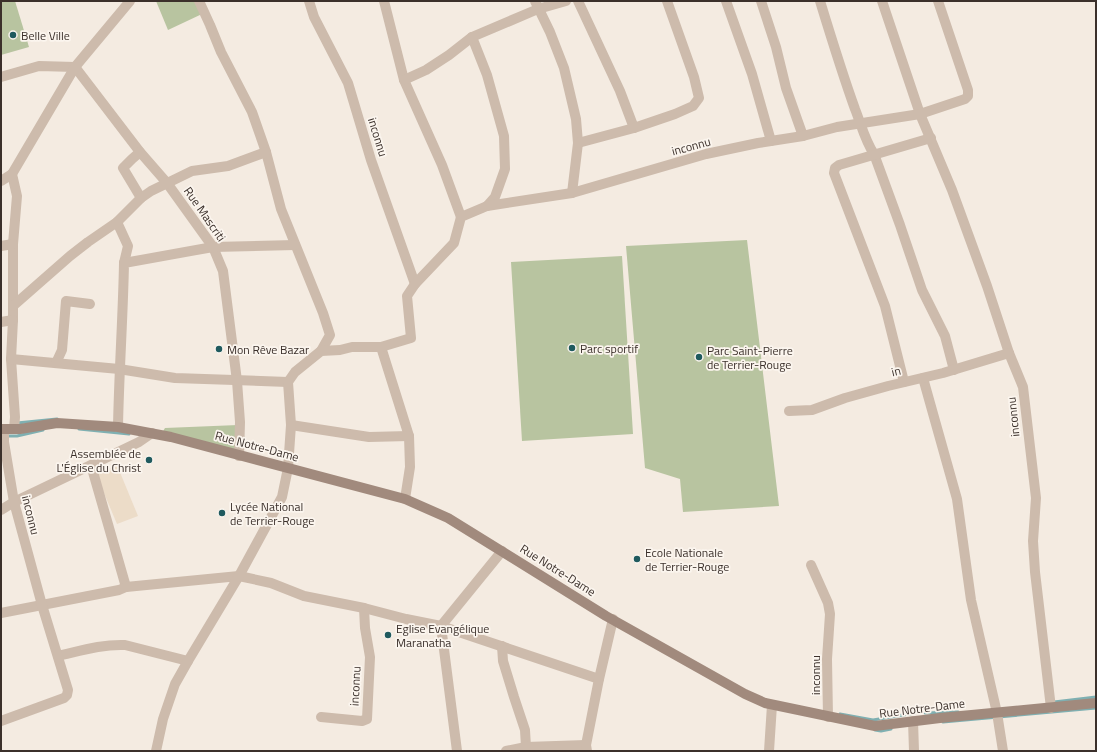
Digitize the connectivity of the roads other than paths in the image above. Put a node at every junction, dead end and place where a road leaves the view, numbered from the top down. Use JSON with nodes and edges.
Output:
{"nodes":[{"id":1,"x":199,"y":1,"type":"edge"},
{"id":2,"x":308,"y":1,"type":"edge"},
{"id":3,"x":384,"y":1,"type":"edge"},
{"id":4,"x":566,"y":1,"type":"edge"},
{"id":5,"x":578,"y":1,"type":"edge"},
{"id":6,"x":667,"y":1,"type":"edge"},
{"id":7,"x":726,"y":1,"type":"edge"},
{"id":8,"x":761,"y":1,"type":"edge"},
{"id":9,"x":820,"y":1,"type":"edge"},
{"id":10,"x":882,"y":1,"type":"edge"},
{"id":11,"x":938,"y":1,"type":"edge"},
{"id":12,"x":127,"y":5,"type":"edge"},
{"id":13,"x":537,"y":5,"type":"edge"},
{"id":14,"x":472,"y":37,"type":"junction"},
{"id":15,"x":75,"y":67,"type":"junction"},
{"id":16,"x":1,"y":77,"type":"edge"},
{"id":17,"x":404,"y":80,"type":"junction"},
{"id":18,"x":920,"y":114,"type":"junction"},
{"id":19,"x":860,"y":124,"type":"junction"},
{"id":20,"x":634,"y":128,"type":"junction"},
{"id":21,"x":802,"y":136,"type":"junction"},
{"id":22,"x":931,"y":138,"type":"junction"},
{"id":23,"x":770,"y":141,"type":"junction"},
{"id":24,"x":578,"y":143,"type":"junction"},
{"id":25,"x":140,"y":152,"type":"junction"},
{"id":26,"x":266,"y":152,"type":"junction"},
{"id":27,"x":874,"y":154,"type":"junction"},
{"id":28,"x":12,"y":174,"type":"junction"},
{"id":29,"x":1,"y":181,"type":"edge"},
{"id":30,"x":167,"y":183,"type":"junction"},
{"id":31,"x":572,"y":193,"type":"junction"},
{"id":32,"x":141,"y":198,"type":"junction"},
{"id":33,"x":487,"y":206,"type":"junction"},
{"id":34,"x":461,"y":217,"type":"junction"},
{"id":35,"x":117,"y":222,"type":"junction"},
{"id":36,"x":13,"y":244,"type":"junction"},
{"id":37,"x":295,"y":245,"type":"junction"},
{"id":38,"x":1,"y":246,"type":"edge"},
{"id":39,"x":213,"y":247,"type":"junction"},
{"id":40,"x":124,"y":263,"type":"junction"},
{"id":41,"x":415,"y":284,"type":"junction"},
{"id":42,"x":90,"y":304,"type":"dead end"},
{"id":43,"x":13,"y":306,"type":"junction"},
{"id":44,"x":13,"y":320,"type":"junction"},
{"id":45,"x":1,"y":322,"type":"edge"},
{"id":46,"x":382,"y":347,"type":"junction"},
{"id":47,"x":321,"y":351,"type":"junction"},
{"id":48,"x":1009,"y":353,"type":"junction"},
{"id":49,"x":11,"y":360,"type":"junction"},
{"id":50,"x":56,"y":363,"type":"junction"},
{"id":51,"x":118,"y":370,"type":"junction"},
{"id":52,"x":954,"y":370,"type":"junction"},
{"id":53,"x":923,"y":378,"type":"junction"},
{"id":54,"x":237,"y":381,"type":"junction"},
{"id":55,"x":288,"y":382,"type":"junction"},
{"id":56,"x":904,"y":382,"type":"junction"},
{"id":57,"x":789,"y":411,"type":"dead end"},
{"id":58,"x":291,"y":425,"type":"junction"},
{"id":59,"x":118,"y":427,"type":"junction"},
{"id":60,"x":8,"y":429,"type":"edge"},
{"id":61,"x":152,"y":433,"type":"junction"},
{"id":62,"x":409,"y":436,"type":"junction"},
{"id":63,"x":239,"y":456,"type":"junction"},
{"id":64,"x":91,"y":465,"type":"junction"},
{"id":65,"x":288,"y":468,"type":"junction"},
{"id":66,"x":405,"y":499,"type":"junction"},
{"id":67,"x":14,"y":502,"type":"junction"},
{"id":68,"x":1,"y":510,"type":"edge"},
{"id":69,"x":502,"y":551,"type":"junction"},
{"id":70,"x":811,"y":565,"type":"dead end"},
{"id":71,"x":240,"y":576,"type":"junction"},
{"id":72,"x":126,"y":587,"type":"junction"},
{"id":73,"x":42,"y":605,"type":"junction"},
{"id":74,"x":364,"y":608,"type":"junction"},
{"id":75,"x":1,"y":613,"type":"edge"},
{"id":76,"x":613,"y":619,"type":"junction"},
{"id":77,"x":441,"y":626,"type":"junction"},
{"id":78,"x":502,"y":646,"type":"junction"},
{"id":79,"x":58,"y":656,"type":"junction"},
{"id":80,"x":188,"y":661,"type":"junction"},
{"id":81,"x":599,"y":679,"type":"junction"},
{"id":82,"x":1096,"y":703,"type":"edge"},
{"id":83,"x":772,"y":705,"type":"junction"},
{"id":84,"x":1051,"y":708,"type":"junction"},
{"id":85,"x":997,"y":713,"type":"junction"},
{"id":86,"x":321,"y":717,"type":"dead end"},
{"id":87,"x":828,"y":717,"type":"junction"},
{"id":88,"x":1,"y":721,"type":"edge"},
{"id":89,"x":913,"y":721,"type":"junction"},
{"id":90,"x":526,"y":747,"type":"junction"},
{"id":91,"x":586,"y":748,"type":"edge"},
{"id":92,"x":156,"y":751,"type":"edge"},
{"id":93,"x":457,"y":751,"type":"edge"},
{"id":94,"x":506,"y":751,"type":"edge"},
{"id":95,"x":769,"y":751,"type":"edge"},
{"id":96,"x":914,"y":751,"type":"edge"},
{"id":97,"x":1003,"y":751,"type":"edge"}],
"edges":[{"from":1,"to":26,"type":"street"},
{"from":2,"to":41,"type":"street","name":"inconnu"},
{"from":3,"to":17,"type":"street"},
{"from":4,"to":13,"type":"street"},
{"from":5,"to":20,"type":"street"},
{"from":6,"to":20,"type":"street"},
{"from":7,"to":23,"type":"street"},
{"from":8,"to":21,"type":"street"},
{"from":9,"to":19,"type":"street"},
{"from":10,"to":18,"type":"street","name":"inconnu"},
{"from":11,"to":18,"type":"street","name":"inconnu"},
{"from":12,"to":15,"type":"street"},
{"from":13,"to":14,"type":"street"},
{"from":13,"to":24,"type":"street"},
{"from":14,"to":17,"type":"street"},
{"from":14,"to":33,"type":"street"},
{"from":15,"to":16,"type":"street"},
{"from":15,"to":25,"type":"street","name":"Rue Mascriti"},
{"from":15,"to":28,"type":"street"},
{"from":17,"to":34,"type":"street"},
{"from":18,"to":19,"type":"street","name":"inconnu"},
{"from":18,"to":22,"type":"street","name":"inconnu"},
{"from":19,"to":21,"type":"street","name":"inconnu"},
{"from":19,"to":27,"type":"street"},
{"from":20,"to":24,"type":"street"},
{"from":21,"to":23,"type":"street","name":"inconnu"},
{"from":22,"to":27,"type":"street"},
{"from":22,"to":48,"type":"street","name":"inconnu"},
{"from":23,"to":31,"type":"street","name":"inconnu"},
{"from":24,"to":31,"type":"street"},
{"from":25,"to":30,"type":"street","name":"Rue Mascriti"},
{"from":25,"to":32,"type":"street"},
{"from":26,"to":30,"type":"street"},
{"from":26,"to":37,"type":"street"},
{"from":27,"to":52,"type":"street"},
{"from":27,"to":56,"type":"street"},
{"from":28,"to":29,"type":"street"},
{"from":28,"to":36,"type":"street","name":"inconnu"},
{"from":30,"to":32,"type":"street"},
{"from":30,"to":39,"type":"street","name":"Rue Mascriti"},
{"from":31,"to":33,"type":"street","name":"inconnu"},
{"from":32,"to":35,"type":"street"},
{"from":33,"to":34,"type":"street","name":"inconnu"},
{"from":34,"to":41,"type":"street"},
{"from":35,"to":40,"type":"street"},
{"from":35,"to":43,"type":"street"},
{"from":36,"to":38,"type":"street"},
{"from":36,"to":43,"type":"street","name":"inconnu"},
{"from":37,"to":39,"type":"street"},
{"from":37,"to":47,"type":"street"},
{"from":39,"to":40,"type":"street"},
{"from":39,"to":54,"type":"street","name":"Rue Mascriti"},
{"from":40,"to":51,"type":"street"},
{"from":41,"to":46,"type":"street"},
{"from":42,"to":50,"type":"street"},
{"from":43,"to":44,"type":"street","name":"inconnu"},
{"from":44,"to":45,"type":"street"},
{"from":44,"to":49,"type":"street","name":"inconnu"},
{"from":46,"to":47,"type":"street"},
{"from":46,"to":62,"type":"street"},
{"from":47,"to":55,"type":"street"},
{"from":48,"to":52,"type":"street","name":"in"},
{"from":48,"to":84,"type":"street","name":"inconnu"},
{"from":49,"to":50,"type":"street"},
{"from":49,"to":60,"type":"street","name":"inconnu"},
{"from":50,"to":51,"type":"street"},
{"from":51,"to":54,"type":"street"},
{"from":51,"to":59,"type":"street"},
{"from":52,"to":53,"type":"street","name":"in"},
{"from":53,"to":56,"type":"street","name":"in"},
{"from":53,"to":85,"type":"street"},
{"from":54,"to":55,"type":"street"},
{"from":54,"to":63,"type":"street","name":"Rue Mascriti"},
{"from":55,"to":58,"type":"street"},
{"from":56,"to":57,"type":"street","name":"in"},
{"from":58,"to":62,"type":"street"},
{"from":58,"to":65,"type":"street"},
{"from":59,"to":60,"type":"street","name":"Rue Notre-Dame"},
{"from":59,"to":61,"type":"street","name":"Rue Notre-Dame"},
{"from":60,"to":67,"type":"street","name":"inconnu"},
{"from":61,"to":63,"type":"street","name":"Rue Notre-Dame"},
{"from":61,"to":64,"type":"street"},
{"from":62,"to":66,"type":"street"},
{"from":63,"to":65,"type":"street","name":"Rue Notre-Dame"},
{"from":64,"to":67,"type":"street"},
{"from":64,"to":72,"type":"street"},
{"from":65,"to":66,"type":"street","name":"Rue Notre-Dame"},
{"from":65,"to":71,"type":"street"},
{"from":66,"to":69,"type":"street","name":"Rue Notre-Dame"},
{"from":67,"to":68,"type":"street"},
{"from":67,"to":73,"type":"street","name":"inconnu"},
{"from":69,"to":76,"type":"street","name":"Rue Notre-Dame"},
{"from":69,"to":77,"type":"street"},
{"from":70,"to":87,"type":"street","name":"inconnu"},
{"from":71,"to":72,"type":"street"},
{"from":71,"to":74,"type":"street"},
{"from":71,"to":80,"type":"street"},
{"from":72,"to":73,"type":"street"},
{"from":73,"to":75,"type":"street"},
{"from":73,"to":79,"type":"street","name":"inconnu"},
{"from":74,"to":77,"type":"street"},
{"from":74,"to":86,"type":"street","name":"inconnu"},
{"from":76,"to":81,"type":"street"},
{"from":76,"to":83,"type":"street","name":"Rue Notre-Dame"},
{"from":77,"to":78,"type":"street"},
{"from":77,"to":93,"type":"street"},
{"from":78,"to":81,"type":"street"},
{"from":78,"to":90,"type":"street"},
{"from":79,"to":80,"type":"street"},
{"from":79,"to":88,"type":"street","name":"inconnu"},
{"from":80,"to":92,"type":"street"},
{"from":81,"to":91,"type":"street"},
{"from":82,"to":84,"type":"street","name":"Rue Notre-Dame"},
{"from":83,"to":87,"type":"street","name":"Rue Notre-Dame"},
{"from":83,"to":95,"type":"street"},
{"from":84,"to":85,"type":"street","name":"Rue Notre-Dame"},
{"from":85,"to":89,"type":"street","name":"Rue Notre-Dame"},
{"from":85,"to":97,"type":"street"},
{"from":87,"to":89,"type":"street","name":"Rue Notre-Dame"},
{"from":89,"to":96,"type":"street"},
{"from":90,"to":91,"type":"street"},
{"from":90,"to":94,"type":"street"}]}
